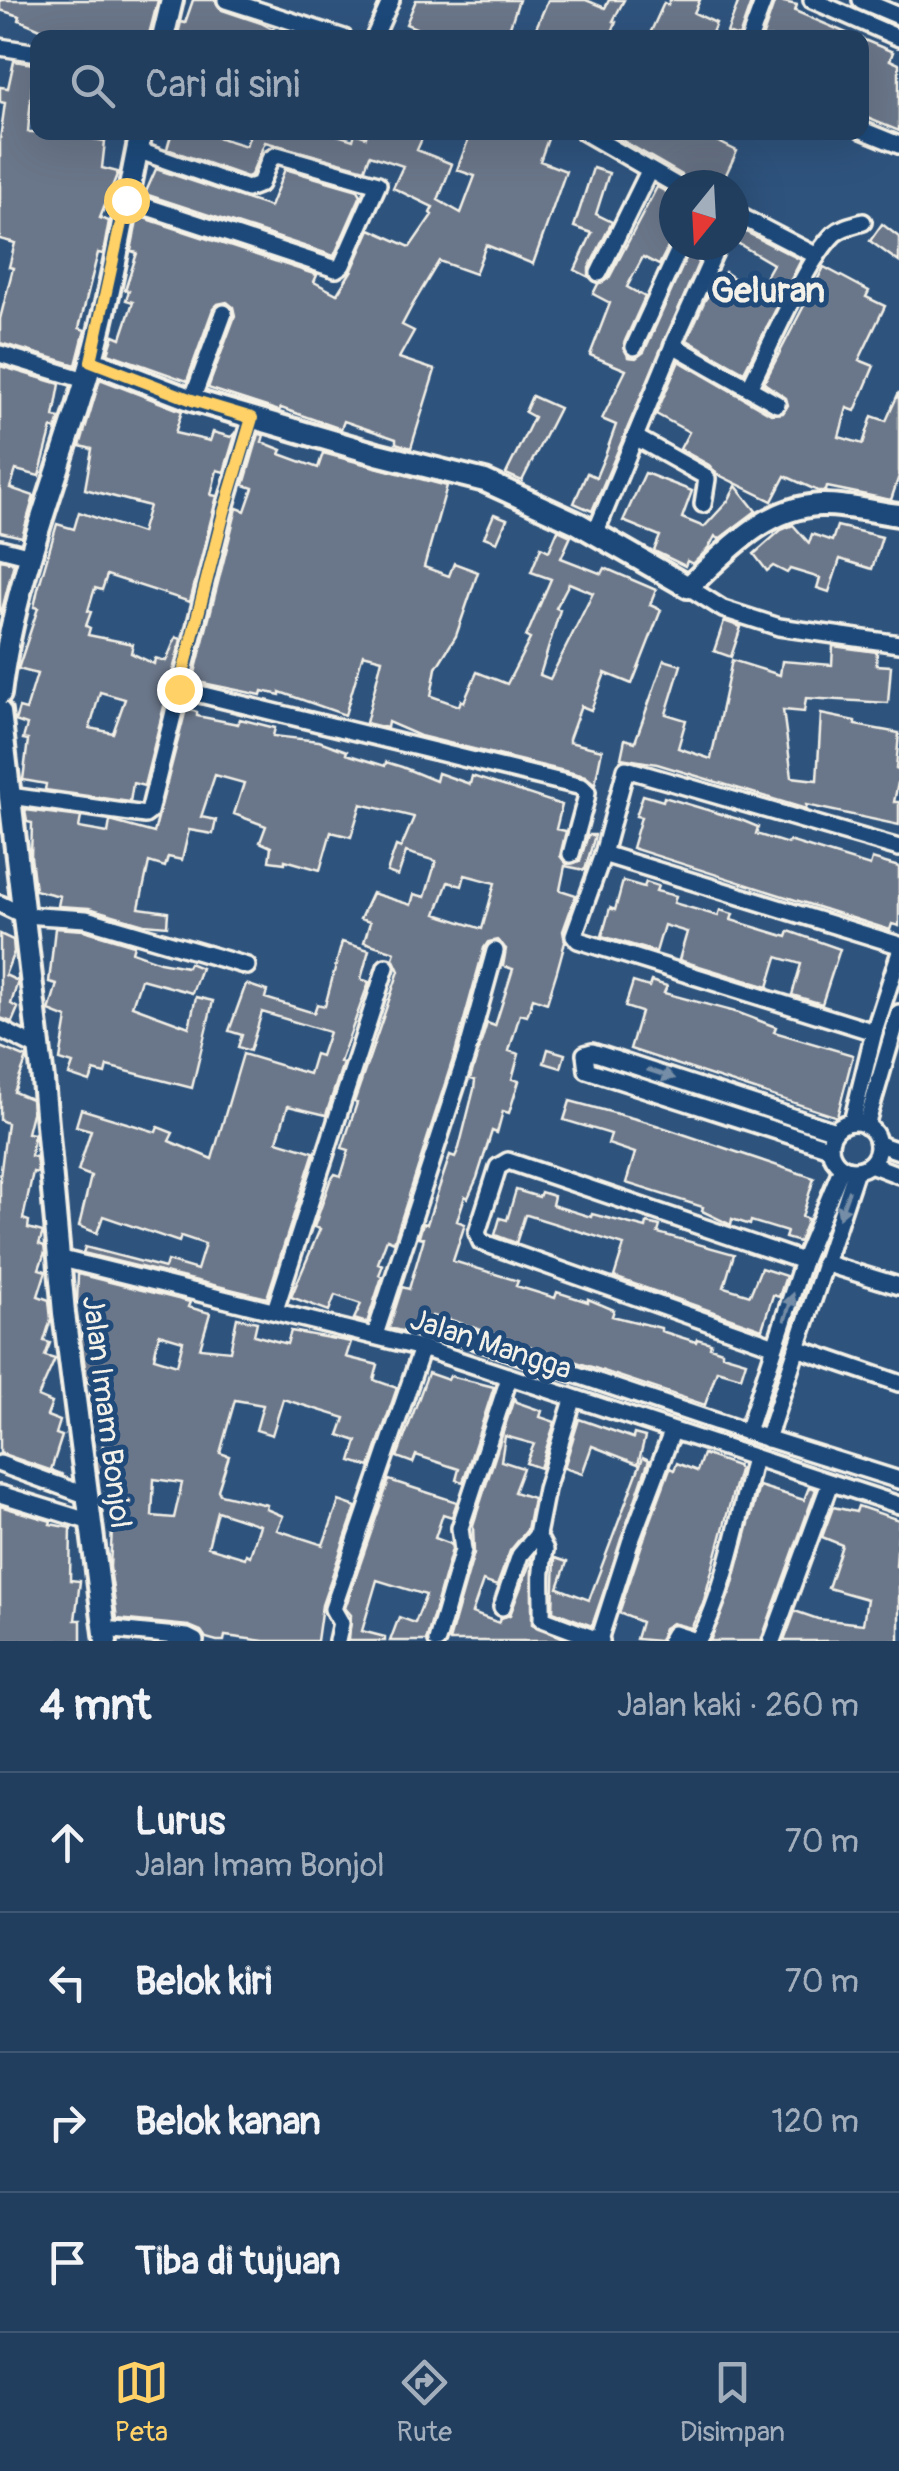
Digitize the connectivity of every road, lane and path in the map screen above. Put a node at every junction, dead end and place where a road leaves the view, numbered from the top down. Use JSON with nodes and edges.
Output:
{"nodes":[{"id":1,"x":172,"y":0,"type":"edge"},
{"id":2,"x":226,"y":0,"type":"edge"},
{"id":3,"x":392,"y":0,"type":"edge"},
{"id":4,"x":764,"y":0,"type":"edge"},
{"id":5,"x":812,"y":0,"type":"edge"},
{"id":6,"x":862,"y":0,"type":"edge"},
{"id":7,"x":899,"y":16,"type":"edge"},
{"id":8,"x":165,"y":30,"type":"edge"},
{"id":9,"x":319,"y":30,"type":"edge"},
{"id":10,"x":378,"y":30,"type":"edge"},
{"id":11,"x":753,"y":30,"type":"edge"},
{"id":12,"x":899,"y":38,"type":"edge"},
{"id":13,"x":0,"y":47,"type":"edge"},
{"id":14,"x":30,"y":52,"type":"edge"},
{"id":15,"x":869,"y":133,"type":"edge"},
{"id":16,"x":597,"y":140,"type":"edge"},
{"id":17,"x":139,"y":141,"type":"edge"},
{"id":18,"x":899,"y":145,"type":"edge"},
{"id":19,"x":649,"y":171,"type":"junction"},
{"id":20,"x":659,"y":176,"type":"edge"},
{"id":21,"x":126,"y":200,"type":"junction"},
{"id":22,"x":749,"y":221,"type":"edge"},
{"id":23,"x":863,"y":222,"type":"dead end"},
{"id":24,"x":817,"y":256,"type":"junction"},
{"id":25,"x":674,"y":260,"type":"edge"},
{"id":26,"x":711,"y":260,"type":"edge"},
{"id":27,"x":599,"y":273,"type":"dead end"},
{"id":28,"x":224,"y":313,"type":"dead end"},
{"id":29,"x":672,"y":345,"type":"junction"},
{"id":30,"x":634,"y":347,"type":"dead end"},
{"id":31,"x":0,"y":354,"type":"edge"},
{"id":32,"x":88,"y":370,"type":"junction"},
{"id":33,"x":749,"y":388,"type":"junction"},
{"id":34,"x":192,"y":400,"type":"junction"},
{"id":35,"x":777,"y":404,"type":"dead end"},
{"id":36,"x":252,"y":418,"type":"junction"},
{"id":37,"x":635,"y":437,"type":"junction"},
{"id":38,"x":703,"y":504,"type":"dead end"},
{"id":39,"x":899,"y":515,"type":"edge"},
{"id":40,"x":596,"y":534,"type":"junction"},
{"id":41,"x":0,"y":548,"type":"edge"},
{"id":42,"x":31,"y":556,"type":"junction"},
{"id":43,"x":688,"y":587,"type":"junction"},
{"id":44,"x":899,"y":644,"type":"edge"},
{"id":45,"x":179,"y":689,"type":"junction"},
{"id":46,"x":0,"y":694,"type":"edge"},
{"id":47,"x":0,"y":712,"type":"edge"},
{"id":48,"x":10,"y":796,"type":"junction"},
{"id":49,"x":899,"y":838,"type":"edge"},
{"id":50,"x":877,"y":840,"type":"junction"},
{"id":51,"x":899,"y":848,"type":"edge"},
{"id":52,"x":571,"y":854,"type":"dead end"},
{"id":53,"x":603,"y":854,"type":"junction"},
{"id":54,"x":0,"y":904,"type":"edge"},
{"id":55,"x":23,"y":915,"type":"junction"},
{"id":56,"x":899,"y":945,"type":"edge"},
{"id":57,"x":495,"y":951,"type":"dead end"},
{"id":58,"x":899,"y":955,"type":"edge"},
{"id":59,"x":247,"y":966,"type":"dead end"},
{"id":60,"x":386,"y":967,"type":"dead end"},
{"id":61,"x":899,"y":1013,"type":"edge"},
{"id":62,"x":0,"y":1029,"type":"edge"},
{"id":63,"x":874,"y":1032,"type":"junction"},
{"id":64,"x":895,"y":1039,"type":"edge"},
{"id":65,"x":40,"y":1050,"type":"junction"},
{"id":66,"x":859,"y":1124,"type":"junction"},
{"id":67,"x":836,"y":1131,"type":"junction"},
{"id":68,"x":878,"y":1144,"type":"junction"},
{"id":69,"x":830,"y":1148,"type":"junction"},
{"id":70,"x":899,"y":1151,"type":"edge"},
{"id":71,"x":856,"y":1167,"type":"junction"},
{"id":72,"x":899,"y":1175,"type":"edge"},
{"id":73,"x":58,"y":1258,"type":"junction"},
{"id":74,"x":804,"y":1261,"type":"junction"},
{"id":75,"x":824,"y":1262,"type":"junction"},
{"id":76,"x":899,"y":1286,"type":"edge"},
{"id":77,"x":275,"y":1310,"type":"junction"},
{"id":78,"x":447,"y":1330,"type":"dead end"},
{"id":79,"x":374,"y":1335,"type":"junction"},
{"id":80,"x":775,"y":1346,"type":"junction"},
{"id":81,"x":422,"y":1348,"type":"junction"},
{"id":82,"x":797,"y":1348,"type":"junction"},
{"id":83,"x":509,"y":1378,"type":"junction"},
{"id":84,"x":899,"y":1383,"type":"edge"},
{"id":85,"x":573,"y":1400,"type":"junction"},
{"id":86,"x":672,"y":1432,"type":"junction"},
{"id":87,"x":747,"y":1432,"type":"junction"},
{"id":88,"x":767,"y":1439,"type":"junction"},
{"id":89,"x":754,"y":1458,"type":"junction"},
{"id":90,"x":0,"y":1464,"type":"edge"},
{"id":91,"x":899,"y":1480,"type":"edge"},
{"id":92,"x":830,"y":1483,"type":"junction"},
{"id":93,"x":0,"y":1494,"type":"edge"},
{"id":94,"x":88,"y":1496,"type":"junction"},
{"id":95,"x":899,"y":1505,"type":"edge"},
{"id":96,"x":91,"y":1522,"type":"junction"},
{"id":97,"x":536,"y":1535,"type":"junction"},
{"id":98,"x":502,"y":1607,"type":"dead end"},
{"id":99,"x":105,"y":1635,"type":"edge"},
{"id":100,"x":600,"y":1640,"type":"edge"},
{"id":101,"x":195,"y":1641,"type":"edge"},
{"id":102,"x":337,"y":1641,"type":"edge"},
{"id":103,"x":436,"y":1641,"type":"edge"},
{"id":104,"x":670,"y":1641,"type":"edge"},
{"id":105,"x":772,"y":1641,"type":"edge"}],
"edges":[{"from":1,"to":8,"type":"street"},
{"from":2,"to":9,"type":"street"},
{"from":3,"to":10,"type":"street"},
{"from":4,"to":11,"type":"street"},
{"from":5,"to":12,"type":"street"},
{"from":6,"to":7,"type":"street"},
{"from":13,"to":14,"type":"street"},
{"from":15,"to":18,"type":"street"},
{"from":16,"to":19,"type":"street"},
{"from":17,"to":21,"type":"street"},
{"from":17,"to":21,"type":"street"},
{"from":19,"to":20,"type":"street"},
{"from":19,"to":27,"type":"street"},
{"from":21,"to":32,"type":"street"},
{"from":22,"to":24,"type":"street"},
{"from":23,"to":24,"type":"street"},
{"from":24,"to":33,"type":"street"},
{"from":25,"to":30,"type":"street"},
{"from":26,"to":29,"type":"street"},
{"from":28,"to":34,"type":"street"},
{"from":29,"to":33,"type":"street"},
{"from":29,"to":37,"type":"street"},
{"from":31,"to":32,"type":"street"},
{"from":32,"to":34,"type":"street"},
{"from":32,"to":42,"type":"street"},
{"from":33,"to":35,"type":"street"},
{"from":34,"to":36,"type":"street"},
{"from":36,"to":40,"type":"street"},
{"from":36,"to":45,"type":"street"},
{"from":37,"to":38,"type":"street"},
{"from":37,"to":40,"type":"street"},
{"from":39,"to":43,"type":"street"},
{"from":40,"to":43,"type":"street"},
{"from":41,"to":42,"type":"street"},
{"from":42,"to":46,"type":"street"},
{"from":43,"to":44,"type":"street"},
{"from":45,"to":48,"type":"street"},
{"from":45,"to":52,"type":"street"},
{"from":47,"to":48,"type":"street","name":"Jalan Imam Bonjol"},
{"from":48,"to":55,"type":"street","name":"Jalan Imam Bonjol"},
{"from":49,"to":50,"type":"street"},
{"from":50,"to":51,"type":"street"},
{"from":50,"to":53,"type":"street"},
{"from":53,"to":56,"type":"street"},
{"from":53,"to":63,"type":"street"},
{"from":54,"to":55,"type":"street"},
{"from":55,"to":59,"type":"street"},
{"from":55,"to":65,"type":"street","name":"Jalan Imam Bonjol"},
{"from":57,"to":79,"type":"street"},
{"from":58,"to":63,"type":"street"},
{"from":60,"to":77,"type":"street"},
{"from":61,"to":64,"type":"street"},
{"from":62,"to":65,"type":"street"},
{"from":63,"to":66,"type":"street"},
{"from":64,"to":66,"type":"street"},
{"from":65,"to":73,"type":"street","name":"Jalan Imam Bonjol"},
{"from":66,"to":67,"type":"street"},
{"from":66,"to":68,"type":"street"},
{"from":67,"to":69,"type":"street"},
{"from":69,"to":67,"type":"street","one_way":true},
{"from":68,"to":70,"type":"street"},
{"from":68,"to":71,"type":"street"},
{"from":69,"to":71,"type":"street"},
{"from":71,"to":72,"type":"street"},
{"from":71,"to":74,"type":"street"},
{"from":71,"to":75,"type":"street","one_way":true},
{"from":73,"to":77,"type":"street","name":"Jalan Mangga"},
{"from":73,"to":94,"type":"street","name":"Jalan Imam Bonjol"},
{"from":80,"to":74,"type":"street","one_way":true},
{"from":74,"to":80,"type":"street"},
{"from":75,"to":76,"type":"street"},
{"from":75,"to":82,"type":"street"},
{"from":77,"to":79,"type":"street","name":"Jalan Mangga"},
{"from":78,"to":87,"type":"street"},
{"from":79,"to":81,"type":"street","name":"Jalan Mangga"},
{"from":80,"to":87,"type":"street"},
{"from":81,"to":83,"type":"street","name":"Jalan Mangga"},
{"from":81,"to":102,"type":"street"},
{"from":82,"to":84,"type":"street"},
{"from":82,"to":88,"type":"street"},
{"from":83,"to":85,"type":"street","name":"Jalan Mangga"},
{"from":83,"to":103,"type":"street"},
{"from":85,"to":86,"type":"street","name":"Jalan Mangga"},
{"from":85,"to":97,"type":"street"},
{"from":86,"to":89,"type":"street","name":"Jalan Mangga"},
{"from":86,"to":100,"type":"street"},
{"from":87,"to":88,"type":"street"},
{"from":88,"to":91,"type":"street"},
{"from":89,"to":92,"type":"street","name":"Jalan Mangga"},
{"from":89,"to":104,"type":"street"},
{"from":90,"to":94,"type":"street"},
{"from":92,"to":95,"type":"street","name":"Jalan Mangga"},
{"from":92,"to":105,"type":"street"},
{"from":93,"to":96,"type":"street"},
{"from":94,"to":96,"type":"street","name":"Jalan Imam Bonjol"},
{"from":96,"to":99,"type":"street","name":"Jalan Imam Bonjol"},
{"from":97,"to":98,"type":"street"},
{"from":97,"to":100,"type":"street"},
{"from":99,"to":101,"type":"street"}]}
